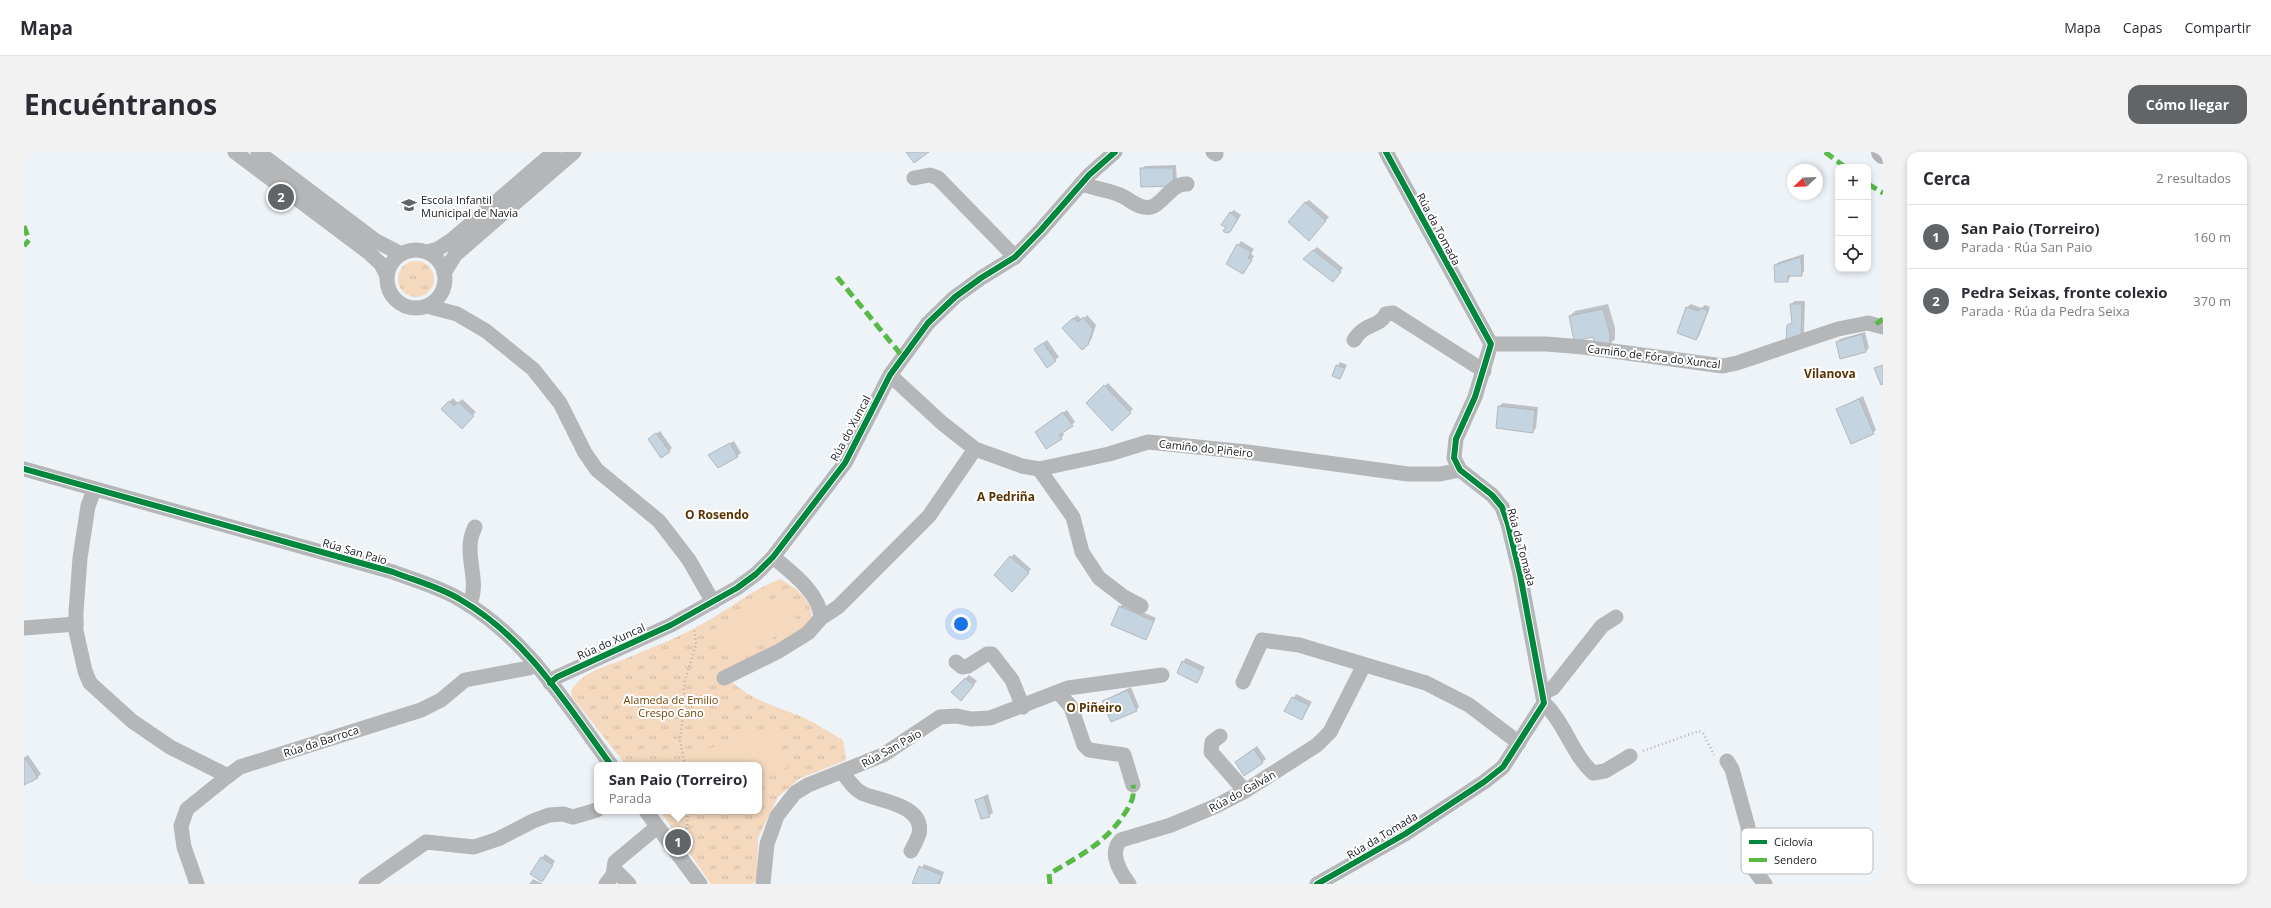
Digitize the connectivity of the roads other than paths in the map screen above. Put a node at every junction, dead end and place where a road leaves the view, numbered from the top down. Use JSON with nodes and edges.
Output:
{"nodes":[{"id":1,"x":235,"y":152,"type":"edge"},
{"id":2,"x":258,"y":152,"type":"edge"},
{"id":3,"x":554,"y":152,"type":"edge"},
{"id":4,"x":574,"y":152,"type":"edge"},
{"id":5,"x":1115,"y":152,"type":"edge"},
{"id":6,"x":1386,"y":152,"type":"edge"},
{"id":7,"x":914,"y":178,"type":"dead end"},
{"id":8,"x":1081,"y":184,"type":"junction"},
{"id":9,"x":1187,"y":184,"type":"dead end"},
{"id":10,"x":427,"y":252,"type":"junction"},
{"id":11,"x":401,"y":254,"type":"junction"},
{"id":12,"x":1015,"y":257,"type":"junction"},
{"id":13,"x":387,"y":276,"type":"junction"},
{"id":14,"x":444,"y":280,"type":"junction"},
{"id":15,"x":427,"y":306,"type":"junction"},
{"id":16,"x":457,"y":314,"type":"junction"},
{"id":17,"x":1883,"y":327,"type":"edge"},
{"id":18,"x":1354,"y":340,"type":"dead end"},
{"id":19,"x":1491,"y":344,"type":"junction"},
{"id":20,"x":1484,"y":371,"type":"junction"},
{"id":21,"x":890,"y":375,"type":"junction"},
{"id":22,"x":975,"y":449,"type":"junction"},
{"id":23,"x":24,"y":469,"type":"edge"},
{"id":24,"x":1039,"y":469,"type":"junction"},
{"id":25,"x":1460,"y":470,"type":"junction"},
{"id":26,"x":94,"y":490,"type":"junction"},
{"id":27,"x":475,"y":526,"type":"dead end"},
{"id":28,"x":773,"y":557,"type":"junction"},
{"id":29,"x":713,"y":602,"type":"junction"},
{"id":30,"x":469,"y":605,"type":"junction"},
{"id":31,"x":1141,"y":606,"type":"dead end"},
{"id":32,"x":1616,"y":617,"type":"dead end"},
{"id":33,"x":821,"y":618,"type":"junction"},
{"id":34,"x":76,"y":624,"type":"junction"},
{"id":35,"x":24,"y":628,"type":"edge"},
{"id":36,"x":956,"y":662,"type":"dead end"},
{"id":37,"x":535,"y":663,"type":"junction"},
{"id":38,"x":1364,"y":665,"type":"junction"},
{"id":39,"x":1162,"y":675,"type":"dead end"},
{"id":40,"x":724,"y":678,"type":"dead end"},
{"id":41,"x":1244,"y":682,"type":"dead end"},
{"id":42,"x":550,"y":683,"type":"junction"},
{"id":43,"x":1059,"y":693,"type":"junction"},
{"id":44,"x":1544,"y":698,"type":"junction"},
{"id":45,"x":1023,"y":707,"type":"junction"},
{"id":46,"x":1220,"y":736,"type":"dead end"},
{"id":47,"x":1519,"y":743,"type":"junction"},
{"id":48,"x":1630,"y":756,"type":"road end"},
{"id":49,"x":1728,"y":761,"type":"road end"},
{"id":50,"x":610,"y":762,"type":"edge"},
{"id":51,"x":842,"y":772,"type":"junction"},
{"id":52,"x":228,"y":776,"type":"junction"},
{"id":53,"x":1133,"y":785,"type":"dead end"},
{"id":54,"x":1245,"y":791,"type":"junction"},
{"id":55,"x":594,"y":811,"type":"edge"},
{"id":56,"x":648,"y":814,"type":"edge"},
{"id":57,"x":657,"y":826,"type":"junction"},
{"id":58,"x":1748,"y":828,"type":"edge"},
{"id":59,"x":911,"y":851,"type":"dead end"},
{"id":60,"x":615,"y":870,"type":"junction"},
{"id":61,"x":1757,"y":874,"type":"edge"},
{"id":62,"x":197,"y":884,"type":"edge"},
{"id":63,"x":366,"y":884,"type":"edge"},
{"id":64,"x":606,"y":884,"type":"edge"},
{"id":65,"x":629,"y":884,"type":"edge"},
{"id":66,"x":700,"y":884,"type":"edge"},
{"id":67,"x":763,"y":884,"type":"edge"},
{"id":68,"x":1129,"y":884,"type":"edge"},
{"id":69,"x":1317,"y":884,"type":"edge"},
{"id":70,"x":1765,"y":884,"type":"edge"}],
"edges":[{"from":1,"to":13,"type":"street"},
{"from":2,"to":11,"type":"street"},
{"from":3,"to":10,"type":"street"},
{"from":4,"to":14,"type":"street"},
{"from":5,"to":8,"type":"street","name":"Rúa do Xuncal"},
{"from":6,"to":19,"type":"street","name":"Rúa da Tomada"},
{"from":7,"to":12,"type":"street"},
{"from":8,"to":9,"type":"street"},
{"from":8,"to":12,"type":"street","name":"Rúa do Xuncal"},
{"from":10,"to":11,"type":"street"},
{"from":10,"to":14,"type":"street"},
{"from":11,"to":13,"type":"street"},
{"from":12,"to":21,"type":"street","name":"Rúa do Xuncal"},
{"from":13,"to":15,"type":"street"},
{"from":14,"to":15,"type":"street"},
{"from":14,"to":16,"type":"street"},
{"from":15,"to":16,"type":"street"},
{"from":16,"to":29,"type":"street"},
{"from":17,"to":19,"type":"street","name":"Camiño de Fóra do Xuncal"},
{"from":18,"to":20,"type":"street"},
{"from":19,"to":20,"type":"street"},
{"from":20,"to":25,"type":"street"},
{"from":21,"to":22,"type":"street","name":"Camiño do Piñeiro"},
{"from":21,"to":28,"type":"street","name":"Rúa do Xuncal"},
{"from":22,"to":24,"type":"street","name":"Camiño do Piñeiro"},
{"from":22,"to":33,"type":"street"},
{"from":23,"to":26,"type":"street","name":"Rúa San Paio"},
{"from":24,"to":25,"type":"street","name":"Camiño do Piñeiro"},
{"from":24,"to":31,"type":"street"},
{"from":25,"to":44,"type":"street","name":"Rúa da Tomada"},
{"from":26,"to":30,"type":"street","name":"Rúa San Paio"},
{"from":26,"to":34,"type":"street"},
{"from":27,"to":30,"type":"street"},
{"from":28,"to":29,"type":"street","name":"Rúa do Xuncal"},
{"from":28,"to":33,"type":"street"},
{"from":29,"to":42,"type":"street","name":"Rúa do Xuncal"},
{"from":30,"to":37,"type":"street","name":"Rúa San Paio"},
{"from":32,"to":44,"type":"street","name":"Rúa da Tomada"},
{"from":33,"to":40,"type":"street"},
{"from":34,"to":35,"type":"street"},
{"from":34,"to":52,"type":"street"},
{"from":36,"to":45,"type":"street"},
{"from":37,"to":42,"type":"street","name":"Rúa San Paio"},
{"from":37,"to":52,"type":"street","name":"Rúa da Barroca"},
{"from":38,"to":41,"type":"street"},
{"from":38,"to":47,"type":"street"},
{"from":38,"to":54,"type":"street","name":"Rúa do Galván"},
{"from":39,"to":43,"type":"street","name":"Rúa San Paio"},
{"from":42,"to":50,"type":"street","name":"Rúa San Paio"},
{"from":43,"to":45,"type":"street","name":"Rúa San Paio"},
{"from":43,"to":53,"type":"street"},
{"from":44,"to":47,"type":"street","name":"Rúa da Tomada"},
{"from":44,"to":48,"type":"street","name":"Rúa da Tomada"},
{"from":45,"to":51,"type":"street","name":"Rúa San Paio"},
{"from":46,"to":54,"type":"street"},
{"from":47,"to":69,"type":"street","name":"Rúa da Tomada"},
{"from":49,"to":58,"type":"street"},
{"from":51,"to":59,"type":"street"},
{"from":51,"to":67,"type":"street","name":"Rúa San Paio"},
{"from":52,"to":62,"type":"street","name":"Rúa da Barroca"},
{"from":54,"to":68,"type":"street","name":"Rúa do Galván"},
{"from":55,"to":63,"type":"street"},
{"from":56,"to":57,"type":"street"},
{"from":57,"to":60,"type":"street"},
{"from":57,"to":66,"type":"street"},
{"from":60,"to":64,"type":"street"},
{"from":60,"to":65,"type":"street"},
{"from":61,"to":70,"type":"street"}]}
